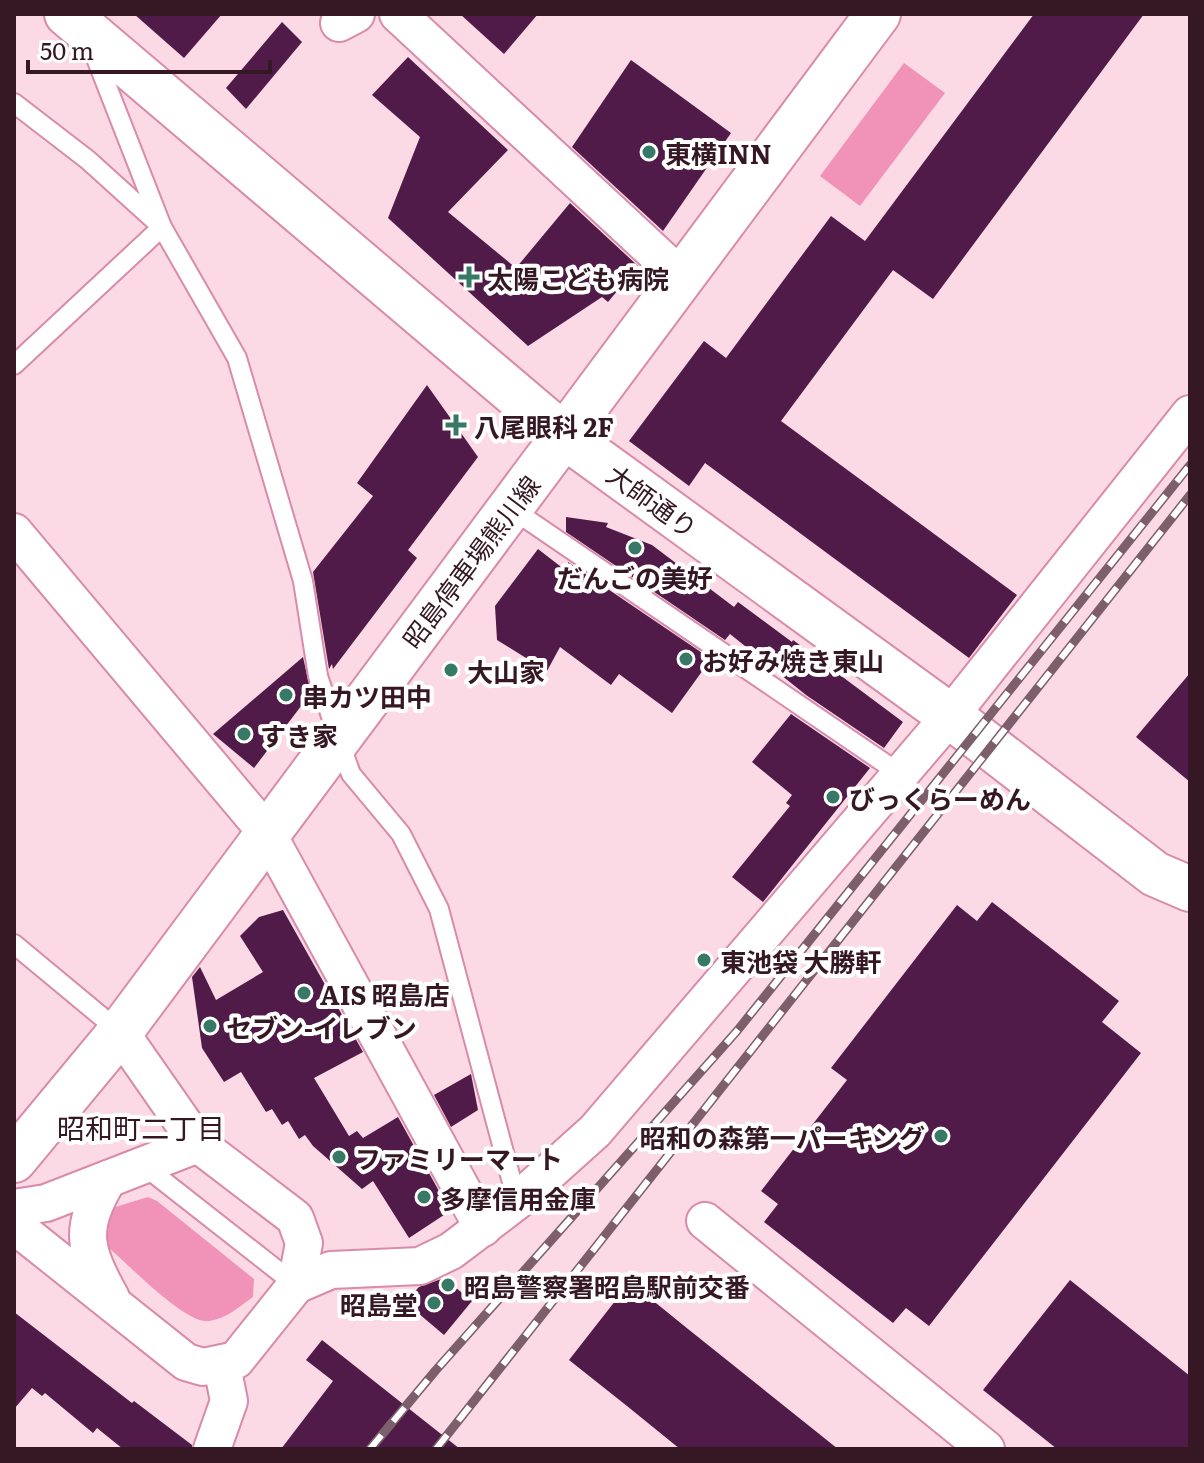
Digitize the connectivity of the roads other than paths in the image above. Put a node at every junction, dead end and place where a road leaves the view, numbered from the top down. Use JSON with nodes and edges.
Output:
{"nodes":[{"id":1,"x":398,"y":14,"type":"edge"},
{"id":2,"x":878,"y":14,"type":"edge"},
{"id":3,"x":82,"y":18,"type":"edge"},
{"id":4,"x":14,"y":103,"type":"edge"},
{"id":5,"x":162,"y":227,"type":"junction"},
{"id":6,"x":681,"y":277,"type":"junction"},
{"id":7,"x":14,"y":365,"type":"edge"},
{"id":8,"x":1190,"y":414,"type":"edge"},
{"id":9,"x":563,"y":435,"type":"junction"},
{"id":10,"x":509,"y":507,"type":"junction"},
{"id":11,"x":14,"y":532,"type":"edge"},
{"id":12,"x":950,"y":716,"type":"junction"},
{"id":13,"x":338,"y":738,"type":"junction"},
{"id":14,"x":899,"y":773,"type":"junction"},
{"id":15,"x":267,"y":833,"type":"junction"},
{"id":16,"x":1190,"y":889,"type":"edge"},
{"id":17,"x":14,"y":944,"type":"edge"},
{"id":18,"x":120,"y":1032,"type":"junction"},
{"id":19,"x":198,"y":1144,"type":"junction"},
{"id":20,"x":14,"y":1160,"type":"edge"},
{"id":21,"x":143,"y":1165,"type":"junction"},
{"id":22,"x":108,"y":1179,"type":"junction"},
{"id":23,"x":517,"y":1201,"type":"junction"},
{"id":24,"x":14,"y":1208,"type":"edge"},
{"id":25,"x":705,"y":1221,"type":"dead end"},
{"id":26,"x":14,"y":1225,"type":"edge"},
{"id":27,"x":483,"y":1228,"type":"junction"},
{"id":28,"x":296,"y":1285,"type":"junction"},
{"id":29,"x":115,"y":1306,"type":"junction"},
{"id":30,"x":222,"y":1366,"type":"junction"},
{"id":31,"x":217,"y":1440,"type":"edge"},
{"id":32,"x":986,"y":1449,"type":"edge"}],
"edges":[{"from":1,"to":6,"type":"street"},
{"from":2,"to":6,"type":"street","name":"昭島停車場熊川線"},
{"from":3,"to":5,"type":"lane"},
{"from":3,"to":9,"type":"street","name":"大師通り"},
{"from":4,"to":5,"type":"lane"},
{"from":5,"to":7,"type":"lane"},
{"from":5,"to":13,"type":"lane"},
{"from":6,"to":9,"type":"street","name":"昭島停車場熊川線"},
{"from":8,"to":12,"type":"street"},
{"from":9,"to":10,"type":"street","name":"昭島停車場熊川線"},
{"from":9,"to":12,"type":"street","name":"大師通り"},
{"from":10,"to":13,"type":"street","name":"昭島停車場熊川線"},
{"from":10,"to":14,"type":"lane"},
{"from":11,"to":15,"type":"street"},
{"from":12,"to":14,"type":"street"},
{"from":12,"to":16,"type":"street","name":"大師通り"},
{"from":13,"to":15,"type":"street","name":"昭島停車場熊川線"},
{"from":13,"to":23,"type":"lane"},
{"from":14,"to":23,"type":"street"},
{"from":15,"to":18,"type":"street","name":"昭島停車場熊川線"},
{"from":15,"to":27,"type":"street"},
{"from":17,"to":18,"type":"lane"},
{"from":18,"to":19,"type":"street"},
{"from":18,"to":20,"type":"street","name":"昭島停車場熊川線"},
{"from":19,"to":21,"type":"street"},
{"from":19,"to":28,"type":"street"},
{"from":21,"to":22,"type":"street"},
{"from":21,"to":28,"type":"lane"},
{"from":22,"to":24,"type":"street"},
{"from":22,"to":29,"type":"street"},
{"from":23,"to":27,"type":"street"},
{"from":25,"to":32,"type":"street"},
{"from":26,"to":29,"type":"street"},
{"from":27,"to":28,"type":"street"},
{"from":28,"to":30,"type":"street"},
{"from":29,"to":30,"type":"street"},
{"from":30,"to":31,"type":"street"}]}
